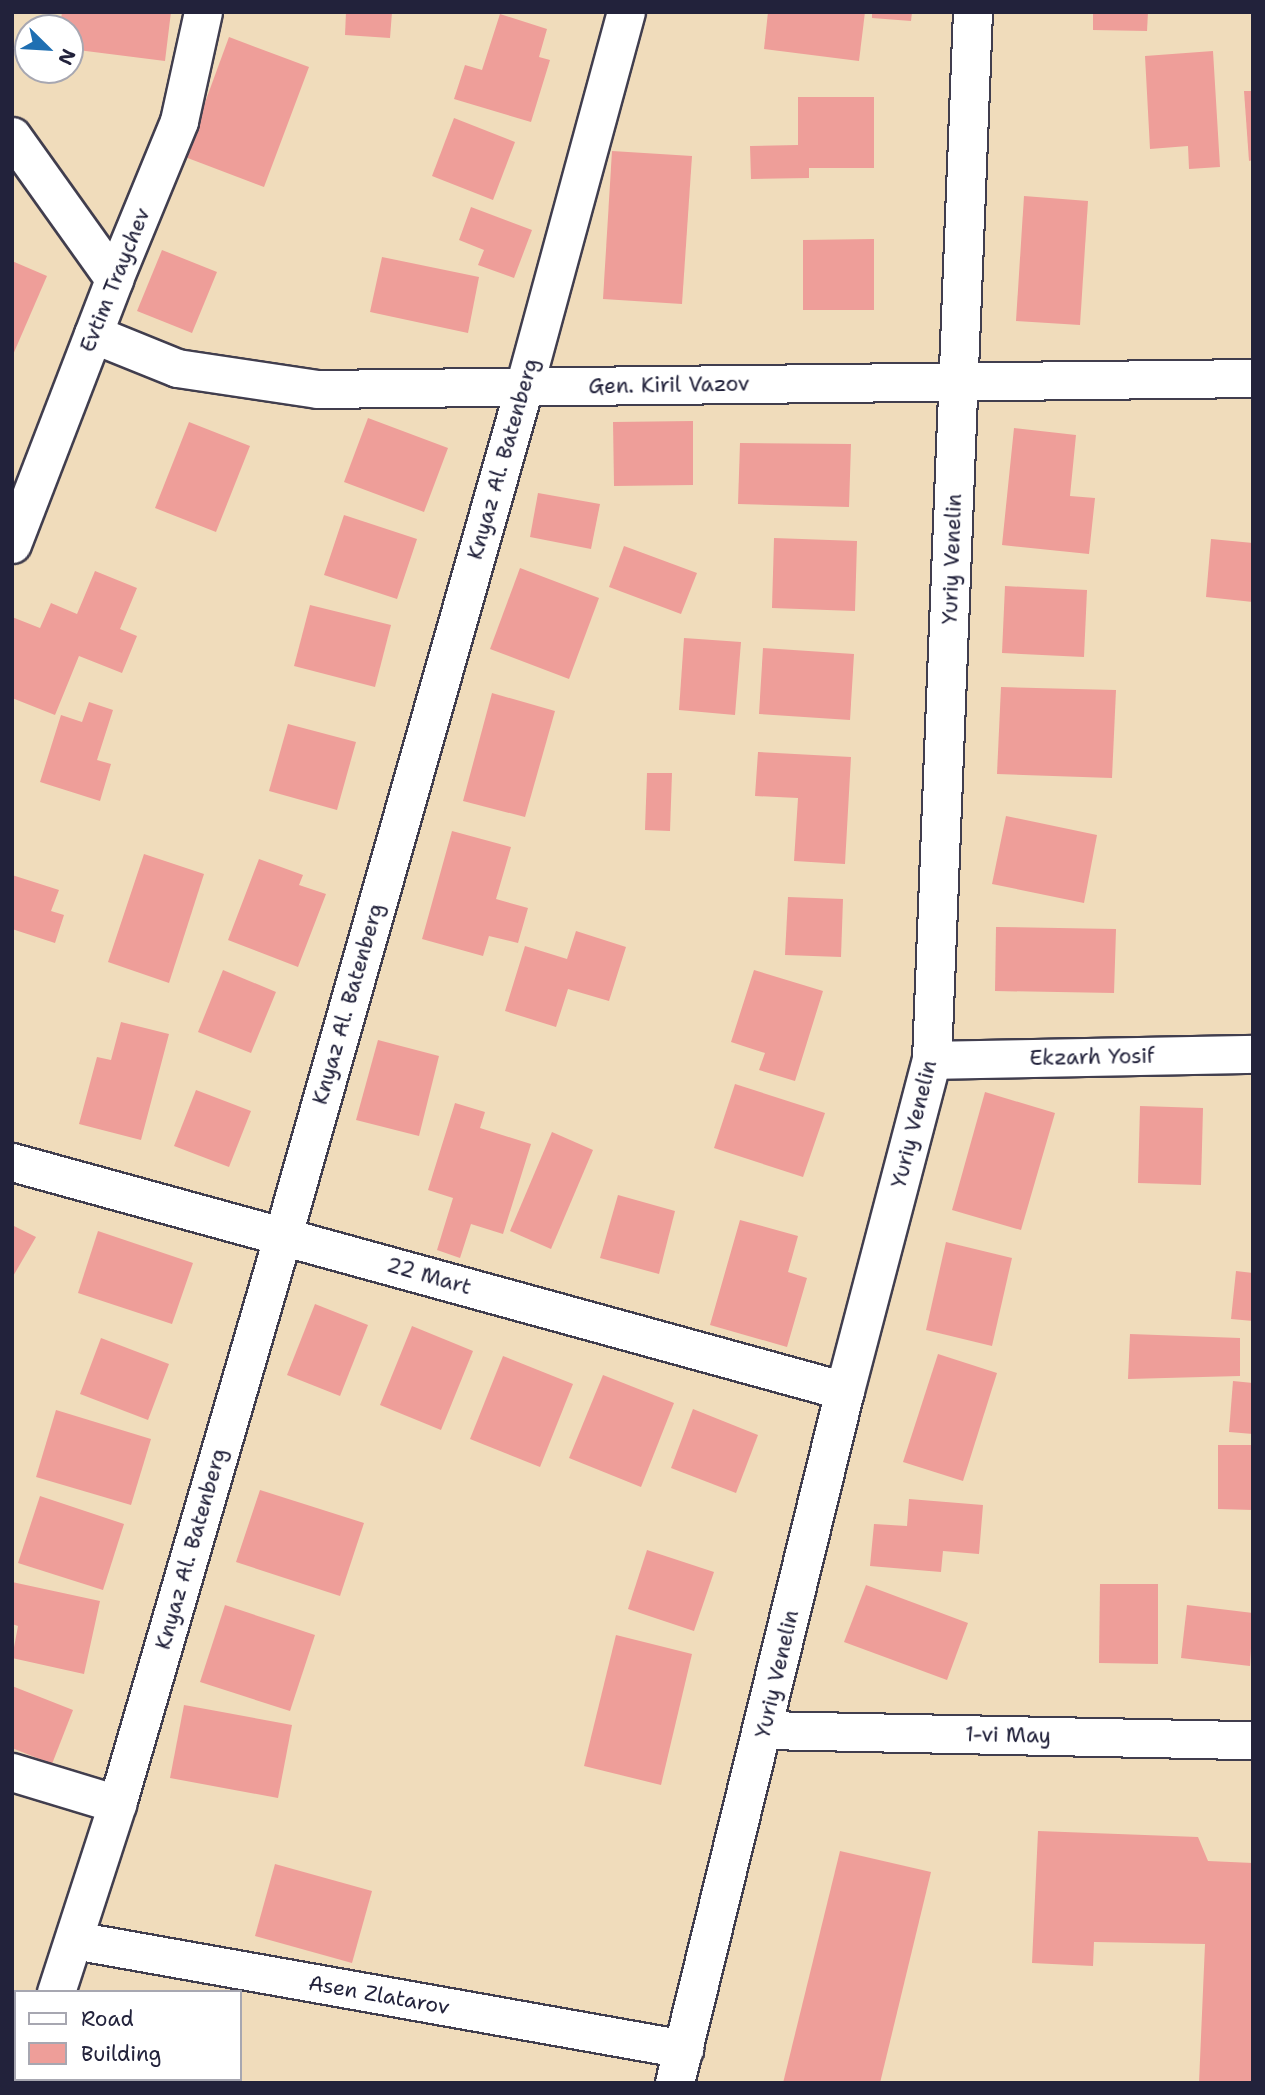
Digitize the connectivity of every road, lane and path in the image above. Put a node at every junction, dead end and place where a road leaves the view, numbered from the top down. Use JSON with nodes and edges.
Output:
{"nodes":[{"id":1,"x":204,"y":12,"type":"edge"},
{"id":2,"x":626,"y":12,"type":"edge"},
{"id":3,"x":973,"y":12,"type":"edge"},
{"id":4,"x":12,"y":136,"type":"edge"},
{"id":5,"x":114,"y":279,"type":"junction"},
{"id":6,"x":93,"y":334,"type":"junction"},
{"id":7,"x":1253,"y":378,"type":"edge"},
{"id":8,"x":959,"y":382,"type":"junction"},
{"id":9,"x":524,"y":387,"type":"junction"},
{"id":10,"x":12,"y":544,"type":"edge"},
{"id":11,"x":1253,"y":1054,"type":"edge"},
{"id":12,"x":932,"y":1060,"type":"junction"},
{"id":13,"x":12,"y":1162,"type":"edge"},
{"id":14,"x":283,"y":1235,"type":"junction"},
{"id":15,"x":845,"y":1391,"type":"junction"},
{"id":16,"x":764,"y":1730,"type":"junction"},
{"id":17,"x":1253,"y":1740,"type":"edge"},
{"id":18,"x":12,"y":1772,"type":"edge"},
{"id":19,"x":117,"y":1804,"type":"junction"},
{"id":20,"x":74,"y":1940,"type":"junction"},
{"id":21,"x":57,"y":1990,"type":"edge"},
{"id":22,"x":679,"y":2066,"type":"edge"}],
"edges":[{"from":1,"to":5,"type":"street","name":"Evtim Traychev"},
{"from":2,"to":9,"type":"street","name":"Knyaz Al. Batenberg"},
{"from":3,"to":8,"type":"street","name":"Yuriy Venelin"},
{"from":4,"to":5,"type":"street"},
{"from":5,"to":6,"type":"street","name":"Evtim Traychev"},
{"from":6,"to":9,"type":"street","name":"Gen. Kiril Vazov"},
{"from":6,"to":10,"type":"street","name":"Evtim Traychev"},
{"from":7,"to":8,"type":"street","name":"Gen. Kiril Vazov"},
{"from":8,"to":9,"type":"street","name":"Gen. Kiril Vazov"},
{"from":8,"to":12,"type":"street","name":"Yuriy Venelin"},
{"from":9,"to":14,"type":"street","name":"Knyaz Al. Batenberg"},
{"from":11,"to":12,"type":"street","name":"Ekzarh Yosif"},
{"from":12,"to":15,"type":"street","name":"Yuriy Venelin"},
{"from":13,"to":14,"type":"street","name":"22 Mart"},
{"from":14,"to":15,"type":"street","name":"22 Mart"},
{"from":14,"to":19,"type":"street","name":"Knyaz Al. Batenberg"},
{"from":15,"to":16,"type":"street","name":"Yuriy Venelin"},
{"from":16,"to":17,"type":"street","name":"1-vi May"},
{"from":16,"to":22,"type":"street","name":"Yuriy Venelin"},
{"from":18,"to":19,"type":"street"},
{"from":19,"to":20,"type":"street","name":"Knyaz Al. Batenberg"},
{"from":20,"to":21,"type":"street","name":"Knyaz Al. Batenberg"},
{"from":20,"to":22,"type":"street","name":"Asen Zlatarov"}]}
